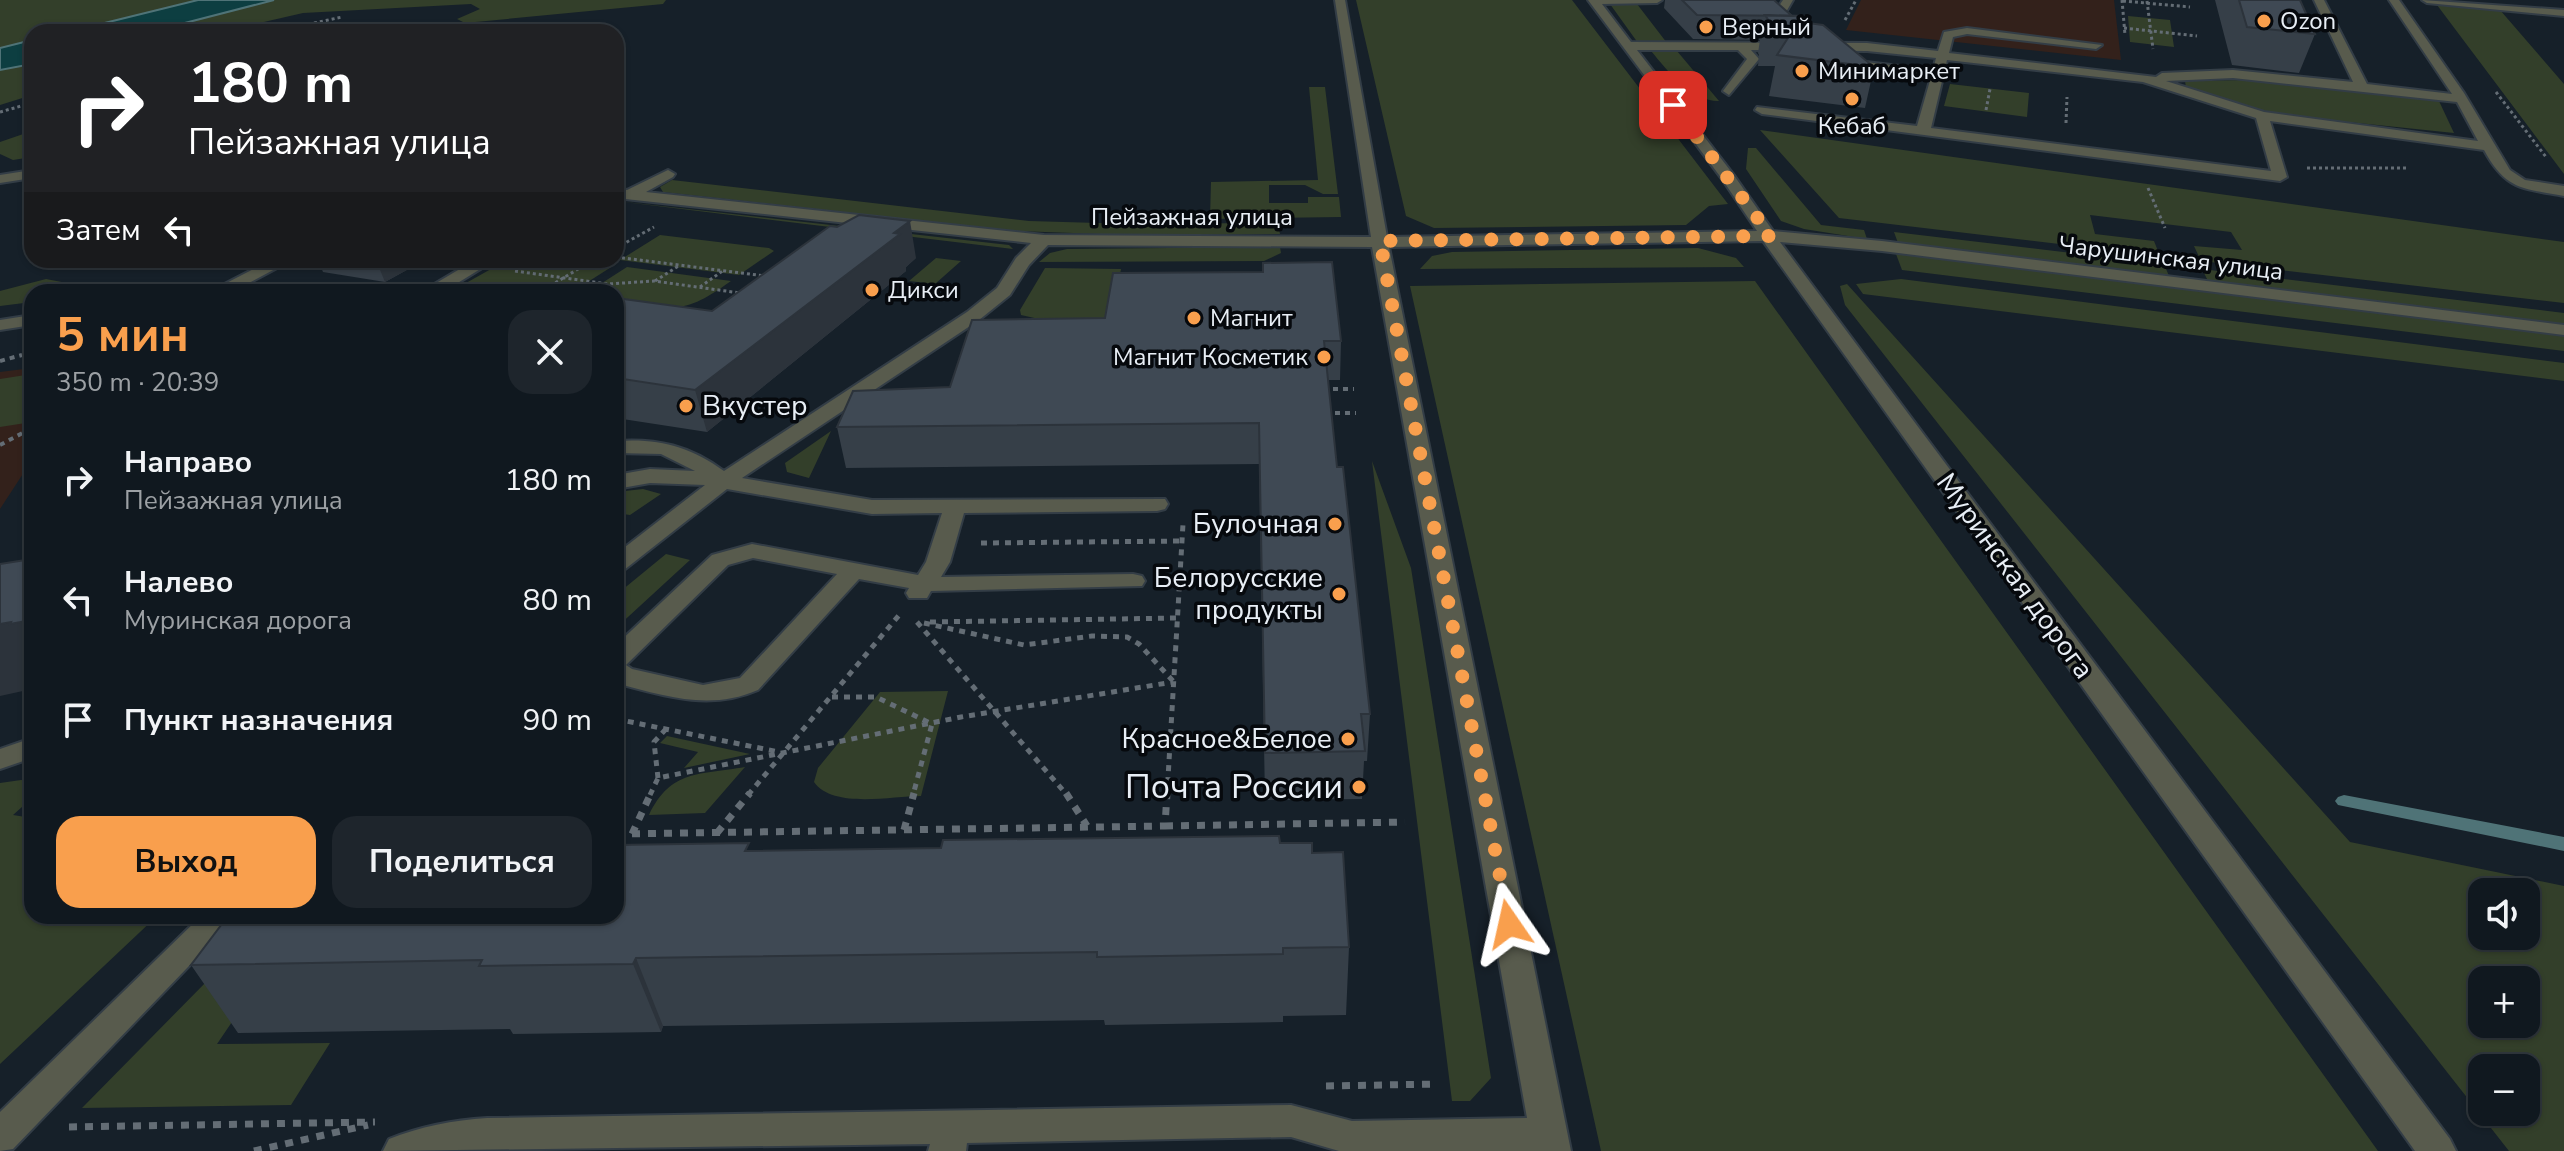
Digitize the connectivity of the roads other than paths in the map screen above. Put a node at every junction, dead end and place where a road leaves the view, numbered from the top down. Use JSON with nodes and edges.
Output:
{"nodes":[{"id":1,"x":1340,"y":0,"type":"edge"},
{"id":2,"x":1593,"y":0,"type":"edge"},
{"id":3,"x":1657,"y":0,"type":"edge"},
{"id":4,"x":1788,"y":0,"type":"edge"},
{"id":5,"x":2319,"y":0,"type":"edge"},
{"id":6,"x":2394,"y":0,"type":"edge"},
{"id":7,"x":2427,"y":0,"type":"edge"},
{"id":8,"x":2564,"y":13,"type":"edge"},
{"id":9,"x":1814,"y":45,"type":"junction"},
{"id":10,"x":2096,"y":45,"type":"dead end"},
{"id":11,"x":1629,"y":46,"type":"junction"},
{"id":12,"x":1741,"y":46,"type":"junction"},
{"id":13,"x":1943,"y":55,"type":"junction"},
{"id":14,"x":1783,"y":56,"type":"edge"},
{"id":15,"x":1938,"y":74,"type":"junction"},
{"id":16,"x":2145,"y":78,"type":"junction"},
{"id":17,"x":2362,"y":87,"type":"junction"},
{"id":18,"x":1729,"y":91,"type":"dead end"},
{"id":19,"x":2461,"y":99,"type":"junction"},
{"id":20,"x":1762,"y":110,"type":"dead end"},
{"id":21,"x":2262,"y":116,"type":"junction"},
{"id":22,"x":1923,"y":131,"type":"junction"},
{"id":23,"x":2487,"y":146,"type":"junction"},
{"id":24,"x":668,"y":174,"type":"dead end"},
{"id":25,"x":24,"y":175,"type":"edge"},
{"id":26,"x":0,"y":179,"type":"edge"},
{"id":27,"x":2564,"y":191,"type":"edge"},
{"id":28,"x":624,"y":193,"type":"edge"},
{"id":29,"x":624,"y":193,"type":"edge"},
{"id":30,"x":1771,"y":236,"type":"junction"},
{"id":31,"x":1044,"y":240,"type":"junction"},
{"id":32,"x":1380,"y":241,"type":"junction"},
{"id":33,"x":268,"y":268,"type":"edge"},
{"id":34,"x":473,"y":268,"type":"edge"},
{"id":35,"x":234,"y":284,"type":"edge"},
{"id":36,"x":444,"y":284,"type":"edge"},
{"id":37,"x":24,"y":321,"type":"edge"},
{"id":38,"x":0,"y":325,"type":"edge"},
{"id":39,"x":957,"y":326,"type":"junction"},
{"id":40,"x":981,"y":329,"type":"edge"},
{"id":41,"x":2564,"y":330,"type":"edge"},
{"id":42,"x":624,"y":447,"type":"edge"},
{"id":43,"x":624,"y":481,"type":"edge"},
{"id":44,"x":724,"y":481,"type":"junction"},
{"id":45,"x":1157,"y":504,"type":"road end"},
{"id":46,"x":955,"y":506,"type":"junction"},
{"id":47,"x":624,"y":559,"type":"edge"},
{"id":48,"x":854,"y":570,"type":"junction"},
{"id":49,"x":1133,"y":581,"type":"dead end"},
{"id":50,"x":921,"y":590,"type":"junction"},
{"id":51,"x":624,"y":652,"type":"edge"},
{"id":52,"x":624,"y":676,"type":"edge"},
{"id":53,"x":24,"y":751,"type":"edge"},
{"id":54,"x":0,"y":759,"type":"edge"},
{"id":55,"x":213,"y":924,"type":"edge"},
{"id":56,"x":0,"y":1137,"type":"edge"},
{"id":57,"x":950,"y":1139,"type":"edge"},
{"id":58,"x":1550,"y":1143,"type":"edge"},
{"id":59,"x":1353,"y":1144,"type":"edge"},
{"id":60,"x":402,"y":1151,"type":"edge"},
{"id":61,"x":2437,"y":1151,"type":"edge"}],
"edges":[{"from":1,"to":32,"type":"street"},
{"from":2,"to":3,"type":"street"},
{"from":2,"to":11,"type":"street","name":"Муринская дорога"},
{"from":4,"to":9,"type":"street"},
{"from":5,"to":17,"type":"street"},
{"from":6,"to":19,"type":"street"},
{"from":7,"to":8,"type":"street"},
{"from":9,"to":12,"type":"street"},
{"from":9,"to":13,"type":"street"},
{"from":10,"to":13,"type":"street"},
{"from":11,"to":12,"type":"street"},
{"from":11,"to":30,"type":"street","name":"Муринская дорога"},
{"from":12,"to":18,"type":"street"},
{"from":13,"to":15,"type":"street"},
{"from":13,"to":16,"type":"street"},
{"from":14,"to":15,"type":"street"},
{"from":15,"to":22,"type":"street"},
{"from":16,"to":17,"type":"street"},
{"from":16,"to":21,"type":"street"},
{"from":17,"to":19,"type":"street"},
{"from":19,"to":23,"type":"street"},
{"from":20,"to":22,"type":"street"},
{"from":21,"to":22,"type":"street"},
{"from":21,"to":23,"type":"street"},
{"from":23,"to":27,"type":"street"},
{"from":24,"to":28,"type":"street"},
{"from":25,"to":26,"type":"street"},
{"from":29,"to":31,"type":"street","name":"Пейзажная улица"},
{"from":30,"to":32,"type":"street","name":"Пейзажная улица"},
{"from":30,"to":41,"type":"street","name":"Чарушинская улица"},
{"from":30,"to":61,"type":"street","name":"Муринская дорога"},
{"from":31,"to":32,"type":"street","name":"Пейзажная улица"},
{"from":31,"to":39,"type":"street"},
{"from":32,"to":58,"type":"street"},
{"from":33,"to":35,"type":"street"},
{"from":34,"to":36,"type":"street"},
{"from":37,"to":38,"type":"street"},
{"from":39,"to":40,"type":"street"},
{"from":39,"to":44,"type":"street"},
{"from":42,"to":44,"type":"street"},
{"from":43,"to":44,"type":"street"},
{"from":44,"to":46,"type":"street"},
{"from":44,"to":47,"type":"street"},
{"from":45,"to":46,"type":"street"},
{"from":46,"to":50,"type":"street"},
{"from":48,"to":50,"type":"street"},
{"from":48,"to":51,"type":"street"},
{"from":48,"to":52,"type":"street"},
{"from":49,"to":50,"type":"street"},
{"from":53,"to":54,"type":"street"},
{"from":55,"to":56,"type":"street"},
{"from":57,"to":59,"type":"street"},
{"from":57,"to":60,"type":"street"},
{"from":58,"to":59,"type":"street"}]}
